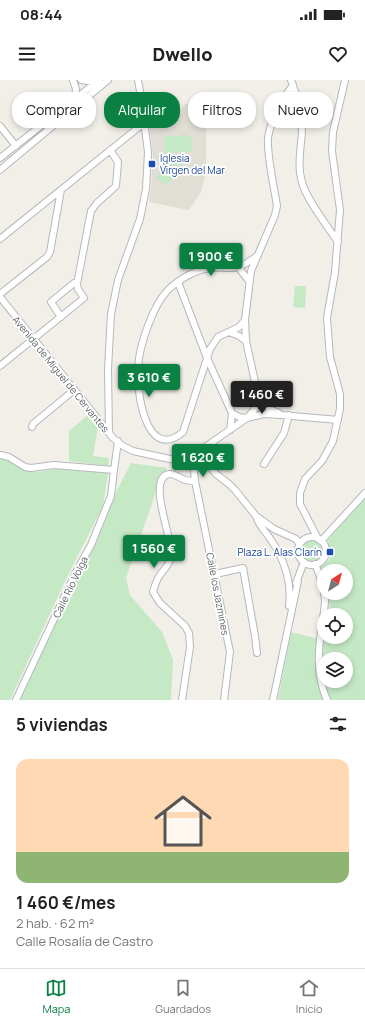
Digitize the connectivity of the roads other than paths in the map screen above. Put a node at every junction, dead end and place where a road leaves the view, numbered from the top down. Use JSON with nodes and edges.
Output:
{"nodes":[{"id":1,"x":73,"y":80,"type":"edge"},
{"id":2,"x":81,"y":80,"type":"edge"},
{"id":3,"x":108,"y":80,"type":"edge"},
{"id":4,"x":132,"y":80,"type":"edge"},
{"id":5,"x":345,"y":80,"type":"edge"},
{"id":6,"x":98,"y":81,"type":"edge"},
{"id":7,"x":292,"y":82,"type":"edge"},
{"id":8,"x":139,"y":83,"type":"edge"},
{"id":9,"x":76,"y":92,"type":"edge"},
{"id":10,"x":84,"y":92,"type":"edge"},
{"id":11,"x":0,"y":126,"type":"edge"},
{"id":12,"x":39,"y":128,"type":"edge"},
{"id":13,"x":138,"y":128,"type":"edge"},
{"id":14,"x":145,"y":128,"type":"edge"},
{"id":15,"x":16,"y":146,"type":"junction"},
{"id":16,"x":110,"y":150,"type":"junction"},
{"id":17,"x":0,"y":158,"type":"edge"},
{"id":18,"x":0,"y":170,"type":"edge"},
{"id":19,"x":61,"y":190,"type":"junction"},
{"id":20,"x":0,"y":239,"type":"edge"},
{"id":21,"x":338,"y":243,"type":"junction"},
{"id":22,"x":257,"y":256,"type":"junction"},
{"id":23,"x":238,"y":267,"type":"junction"},
{"id":24,"x":249,"y":281,"type":"junction"},
{"id":25,"x":178,"y":282,"type":"junction"},
{"id":26,"x":77,"y":284,"type":"junction"},
{"id":27,"x":0,"y":296,"type":"edge"},
{"id":28,"x":61,"y":317,"type":"junction"},
{"id":29,"x":245,"y":320,"type":"junction"},
{"id":30,"x":229,"y":332,"type":"junction"},
{"id":31,"x":34,"y":340,"type":"junction"},
{"id":32,"x":246,"y":340,"type":"junction"},
{"id":33,"x":207,"y":358,"type":"junction"},
{"id":34,"x":0,"y":366,"type":"edge"},
{"id":35,"x":74,"y":390,"type":"junction"},
{"id":36,"x":259,"y":400,"type":"junction"},
{"id":37,"x":232,"y":413,"type":"junction"},
{"id":38,"x":281,"y":415,"type":"junction"},
{"id":39,"x":288,"y":415,"type":"junction"},
{"id":40,"x":247,"y":418,"type":"junction"},
{"id":41,"x":338,"y":420,"type":"junction"},
{"id":42,"x":32,"y":427,"type":"dead end"},
{"id":43,"x":230,"y":430,"type":"junction"},
{"id":44,"x":109,"y":433,"type":"junction"},
{"id":45,"x":214,"y":440,"type":"junction"},
{"id":46,"x":118,"y":441,"type":"junction"},
{"id":47,"x":194,"y":454,"type":"junction"},
{"id":48,"x":0,"y":455,"type":"edge"},
{"id":49,"x":172,"y":459,"type":"junction"},
{"id":50,"x":204,"y":459,"type":"junction"},
{"id":51,"x":264,"y":464,"type":"dead end"},
{"id":52,"x":196,"y":465,"type":"junction"},
{"id":53,"x":114,"y":470,"type":"junction"},
{"id":54,"x":216,"y":474,"type":"junction"},
{"id":55,"x":195,"y":481,"type":"junction"},
{"id":56,"x":365,"y":493,"type":"edge"},
{"id":57,"x":256,"y":516,"type":"junction"},
{"id":58,"x":312,"y":530,"type":"junction"},
{"id":59,"x":290,"y":535,"type":"junction"},
{"id":60,"x":308,"y":538,"type":"junction"},
{"id":61,"x":320,"y":540,"type":"junction"},
{"id":62,"x":300,"y":545,"type":"junction"},
{"id":63,"x":304,"y":562,"type":"junction"},
{"id":64,"x":315,"y":564,"type":"junction"},
{"id":65,"x":215,"y":574,"type":"junction"},
{"id":66,"x":298,"y":581,"type":"junction"},
{"id":67,"x":290,"y":596,"type":"junction"},
{"id":68,"x":287,"y":629,"type":"junction"},
{"id":69,"x":257,"y":653,"type":"dead end"},
{"id":70,"x":16,"y":700,"type":"edge"},
{"id":71,"x":182,"y":700,"type":"edge"},
{"id":72,"x":224,"y":700,"type":"edge"},
{"id":73,"x":273,"y":700,"type":"edge"},
{"id":74,"x":327,"y":700,"type":"edge"}],
"edges":[{"from":1,"to":9,"type":"street"},
{"from":2,"to":6,"type":"street"},
{"from":3,"to":18,"type":"street"},
{"from":4,"to":8,"type":"street"},
{"from":5,"to":21,"type":"street"},
{"from":6,"to":10,"type":"street"},
{"from":7,"to":21,"type":"street"},
{"from":7,"to":22,"type":"street"},
{"from":11,"to":15,"type":"street"},
{"from":12,"to":15,"type":"street"},
{"from":13,"to":16,"type":"street"},
{"from":14,"to":44,"type":"street"},
{"from":15,"to":17,"type":"street"},
{"from":16,"to":19,"type":"street"},
{"from":16,"to":26,"type":"street"},
{"from":19,"to":20,"type":"street"},
{"from":19,"to":27,"type":"street"},
{"from":21,"to":41,"type":"street"},
{"from":22,"to":23,"type":"street"},
{"from":22,"to":24,"type":"street"},
{"from":23,"to":24,"type":"street"},
{"from":23,"to":25,"type":"street"},
{"from":24,"to":29,"type":"street"},
{"from":25,"to":33,"type":"street"},
{"from":25,"to":33,"type":"street"},
{"from":26,"to":28,"type":"street"},
{"from":26,"to":28,"type":"street"},
{"from":27,"to":31,"type":"street","name":"Avenida de Miguel de Cervantes"},
{"from":28,"to":31,"type":"street"},
{"from":29,"to":30,"type":"street"},
{"from":29,"to":32,"type":"street"},
{"from":30,"to":32,"type":"street"},
{"from":30,"to":33,"type":"street"},
{"from":31,"to":34,"type":"street"},
{"from":31,"to":35,"type":"street","name":"Avenida de Miguel de Cervantes"},
{"from":32,"to":36,"type":"street"},
{"from":33,"to":37,"type":"street"},
{"from":35,"to":42,"type":"street"},
{"from":35,"to":44,"type":"street","name":"Avenida de Miguel de Cervantes"},
{"from":36,"to":38,"type":"street"},
{"from":36,"to":40,"type":"street"},
{"from":37,"to":40,"type":"street"},
{"from":37,"to":43,"type":"street"},
{"from":38,"to":39,"type":"street"},
{"from":38,"to":40,"type":"street"},
{"from":39,"to":41,"type":"street"},
{"from":39,"to":51,"type":"street"},
{"from":40,"to":43,"type":"street"},
{"from":41,"to":58,"type":"street"},
{"from":43,"to":45,"type":"street"},
{"from":44,"to":46,"type":"street","name":"Avenida de Miguel de Cervantes"},
{"from":45,"to":47,"type":"street"},
{"from":45,"to":50,"type":"street"},
{"from":46,"to":49,"type":"street","name":"Avenida de Miguel de Cervantes"},
{"from":46,"to":53,"type":"street","name":"Calle Río Volga"},
{"from":47,"to":49,"type":"street","name":"Avenida de Miguel de Cervantes"},
{"from":47,"to":50,"type":"street"},
{"from":47,"to":52,"type":"street"},
{"from":48,"to":53,"type":"street"},
{"from":49,"to":52,"type":"street","name":"Avenida de Miguel de Cervantes"},
{"from":50,"to":52,"type":"street"},
{"from":50,"to":54,"type":"street","name":"Avenida de Miguel de Cervantes"},
{"from":52,"to":54,"type":"street","name":"Avenida de Miguel de Cervantes"},
{"from":52,"to":55,"type":"street","name":"Calle los Jazmines"},
{"from":53,"to":70,"type":"street","name":"Calle Río Volga"},
{"from":54,"to":57,"type":"street","name":"Avenida de Miguel de Cervantes"},
{"from":55,"to":65,"type":"street","name":"Calle los Jazmines"},
{"from":55,"to":71,"type":"street"},
{"from":56,"to":61,"type":"street"},
{"from":57,"to":59,"type":"street","name":"Avenida de Miguel de Cervantes"},
{"from":57,"to":67,"type":"street"},
{"from":58,"to":60,"type":"street"},
{"from":58,"to":61,"type":"street"},
{"from":59,"to":60,"type":"street","name":"Avenida de Miguel de Cervantes"},
{"from":59,"to":62,"type":"street","name":"Avenida de Miguel de Cervantes"},
{"from":60,"to":61,"type":"street"},
{"from":60,"to":62,"type":"street"},
{"from":61,"to":64,"type":"street"},
{"from":62,"to":63,"type":"street"},
{"from":63,"to":64,"type":"street"},
{"from":63,"to":66,"type":"street"},
{"from":64,"to":74,"type":"street"},
{"from":65,"to":69,"type":"street"},
{"from":65,"to":72,"type":"street","name":"Calle los Jazmines"},
{"from":66,"to":67,"type":"street"},
{"from":66,"to":68,"type":"street"},
{"from":67,"to":68,"type":"street"},
{"from":68,"to":73,"type":"street"}]}
